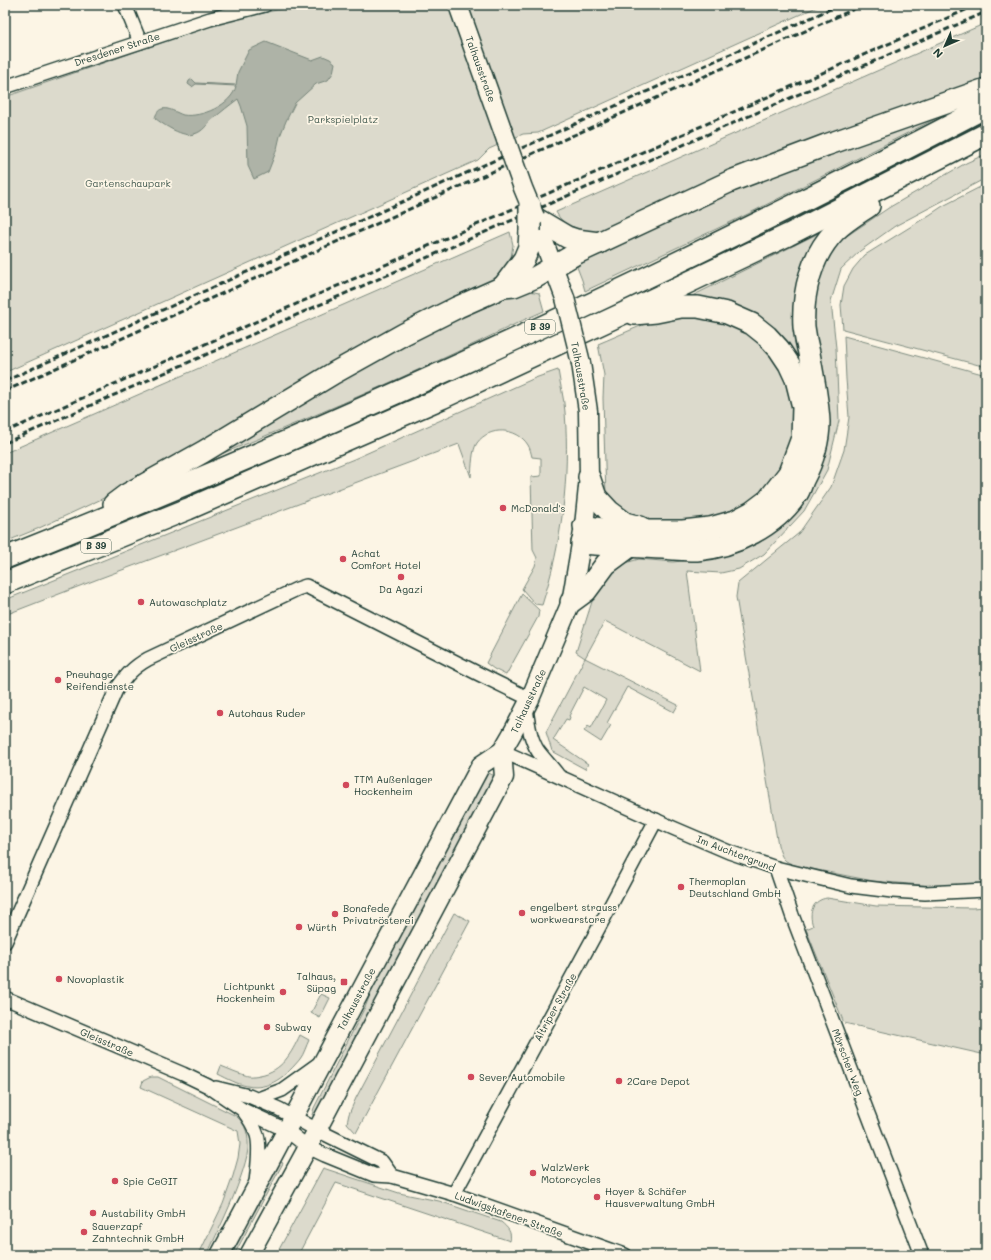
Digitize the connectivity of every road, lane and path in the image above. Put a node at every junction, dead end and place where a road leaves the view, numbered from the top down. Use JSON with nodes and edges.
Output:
{"nodes":[{"id":1,"x":125,"y":5,"type":"edge"},
{"id":2,"x":265,"y":5,"type":"edge"},
{"id":3,"x":458,"y":5,"type":"edge"},
{"id":4,"x":229,"y":9,"type":"edge"},
{"id":5,"x":140,"y":42,"type":"junction"},
{"id":6,"x":5,"y":87,"type":"edge"},
{"id":7,"x":986,"y":89,"type":"edge"},
{"id":8,"x":986,"y":107,"type":"edge"},
{"id":9,"x":986,"y":134,"type":"edge"},
{"id":10,"x":947,"y":154,"type":"junction"},
{"id":11,"x":532,"y":218,"type":"junction"},
{"id":12,"x":599,"y":243,"type":"junction"},
{"id":13,"x":554,"y":267,"type":"junction"},
{"id":14,"x":503,"y":287,"type":"junction"},
{"id":15,"x":622,"y":314,"type":"junction"},
{"id":16,"x":589,"y":477,"type":"junction"},
{"id":17,"x":85,"y":526,"type":"junction"},
{"id":18,"x":654,"y":530,"type":"junction"},
{"id":19,"x":583,"y":535,"type":"junction"},
{"id":20,"x":629,"y":547,"type":"junction"},
{"id":21,"x":5,"y":558,"type":"edge"},
{"id":22,"x":5,"y":583,"type":"edge"},
{"id":23,"x":570,"y":602,"type":"junction"},
{"id":24,"x":528,"y":703,"type":"junction"},
{"id":25,"x":502,"y":751,"type":"junction"},
{"id":26,"x":560,"y":776,"type":"junction"},
{"id":27,"x":656,"y":820,"type":"junction"},
{"id":28,"x":776,"y":868,"type":"junction"},
{"id":29,"x":986,"y":890,"type":"edge"},
{"id":30,"x":5,"y":942,"type":"edge"},
{"id":31,"x":5,"y":998,"type":"edge"},
{"id":32,"x":323,"y":1061,"type":"junction"},
{"id":33,"x":208,"y":1086,"type":"junction"},
{"id":34,"x":258,"y":1099,"type":"junction"},
{"id":35,"x":244,"y":1110,"type":"junction"},
{"id":36,"x":289,"y":1124,"type":"junction"},
{"id":37,"x":317,"y":1130,"type":"junction"},
{"id":38,"x":308,"y":1146,"type":"junction"},
{"id":39,"x":392,"y":1176,"type":"junction"},
{"id":40,"x":255,"y":1188,"type":"junction"},
{"id":41,"x":454,"y":1194,"type":"junction"},
{"id":42,"x":220,"y":1255,"type":"edge"},
{"id":43,"x":249,"y":1255,"type":"edge"},
{"id":44,"x":625,"y":1255,"type":"edge"},
{"id":45,"x":922,"y":1255,"type":"edge"}],
"edges":[{"from":1,"to":5,"type":"street"},
{"from":2,"to":4,"type":"street","name":"Dresdener Straße"},
{"from":3,"to":11,"type":"main road","name":"Talhausstraße","bridge":true},
{"from":4,"to":5,"type":"street","name":"Dresdener Straße"},
{"from":5,"to":6,"type":"street","name":"Dresdener Straße"},
{"from":7,"to":12,"type":"highway"},
{"from":8,"to":17,"type":"highway","number":"B 39"},
{"from":9,"to":10,"type":"highway","number":"B 39"},
{"from":10,"to":15,"type":"highway","number":"B 39"},
{"from":10,"to":20,"type":"highway"},
{"from":11,"to":12,"type":"highway"},
{"from":11,"to":13,"type":"main road","name":"Talhausstraße"},
{"from":11,"to":14,"type":"highway","number":"B 39"},
{"from":12,"to":13,"type":"highway"},
{"from":13,"to":14,"type":"highway","number":"B 39"},
{"from":13,"to":16,"type":"main road","name":"Talhausstraße","bridge":true},
{"from":14,"to":17,"type":"highway","number":"B 39"},
{"from":15,"to":18,"type":"highway"},
{"from":15,"to":22,"type":"highway","number":"B 39"},
{"from":16,"to":18,"type":"highway"},
{"from":16,"to":19,"type":"main road","name":"Talhausstraße"},
{"from":17,"to":21,"type":"highway","number":"B 39"},
{"from":18,"to":19,"type":"highway"},
{"from":19,"to":20,"type":"highway"},
{"from":19,"to":23,"type":"main road","name":"Talhausstraße"},
{"from":20,"to":23,"type":"highway"},
{"from":23,"to":24,"type":"main road","name":"Talhausstraße"},
{"from":24,"to":25,"type":"main road","name":"Talhausstraße"},
{"from":24,"to":26,"type":"street"},
{"from":24,"to":30,"type":"street","name":"Gleisstraße"},
{"from":25,"to":26,"type":"street","name":"Im Auchtergrund"},
{"from":25,"to":32,"type":"main road","name":"Talhausstraße"},
{"from":25,"to":37,"type":"main road"},
{"from":26,"to":27,"type":"street","name":"Im Auchtergrund"},
{"from":27,"to":28,"type":"street","name":"Im Auchtergrund"},
{"from":27,"to":41,"type":"street","name":"Altriper Straße"},
{"from":28,"to":29,"type":"street","name":"Im Auchtergrund"},
{"from":28,"to":45,"type":"street","name":"Mörscher Weg"},
{"from":31,"to":33,"type":"street","name":"Gleisstraße"},
{"from":32,"to":34,"type":"street"},
{"from":32,"to":36,"type":"main road","name":"Talhausstraße"},
{"from":33,"to":34,"type":"street","name":"Gleisstraße"},
{"from":33,"to":35,"type":"street","name":"Gleisstraße"},
{"from":34,"to":36,"type":"street","name":"Gleisstraße"},
{"from":35,"to":36,"type":"street","name":"Gleisstraße"},
{"from":35,"to":40,"type":"street"},
{"from":36,"to":37,"type":"street"},
{"from":36,"to":38,"type":"street","name":"Ludwigshafener Straße"},
{"from":36,"to":40,"type":"main road","name":"Talhausstraße"},
{"from":37,"to":38,"type":"main road"},
{"from":37,"to":39,"type":"street"},
{"from":38,"to":39,"type":"street","name":"Ludwigshafener Straße"},
{"from":38,"to":43,"type":"main road"},
{"from":39,"to":41,"type":"street","name":"Ludwigshafener Straße"},
{"from":40,"to":42,"type":"main road","name":"Talhausstraße"},
{"from":41,"to":44,"type":"street","name":"Ludwigshafener Straße"}]}
